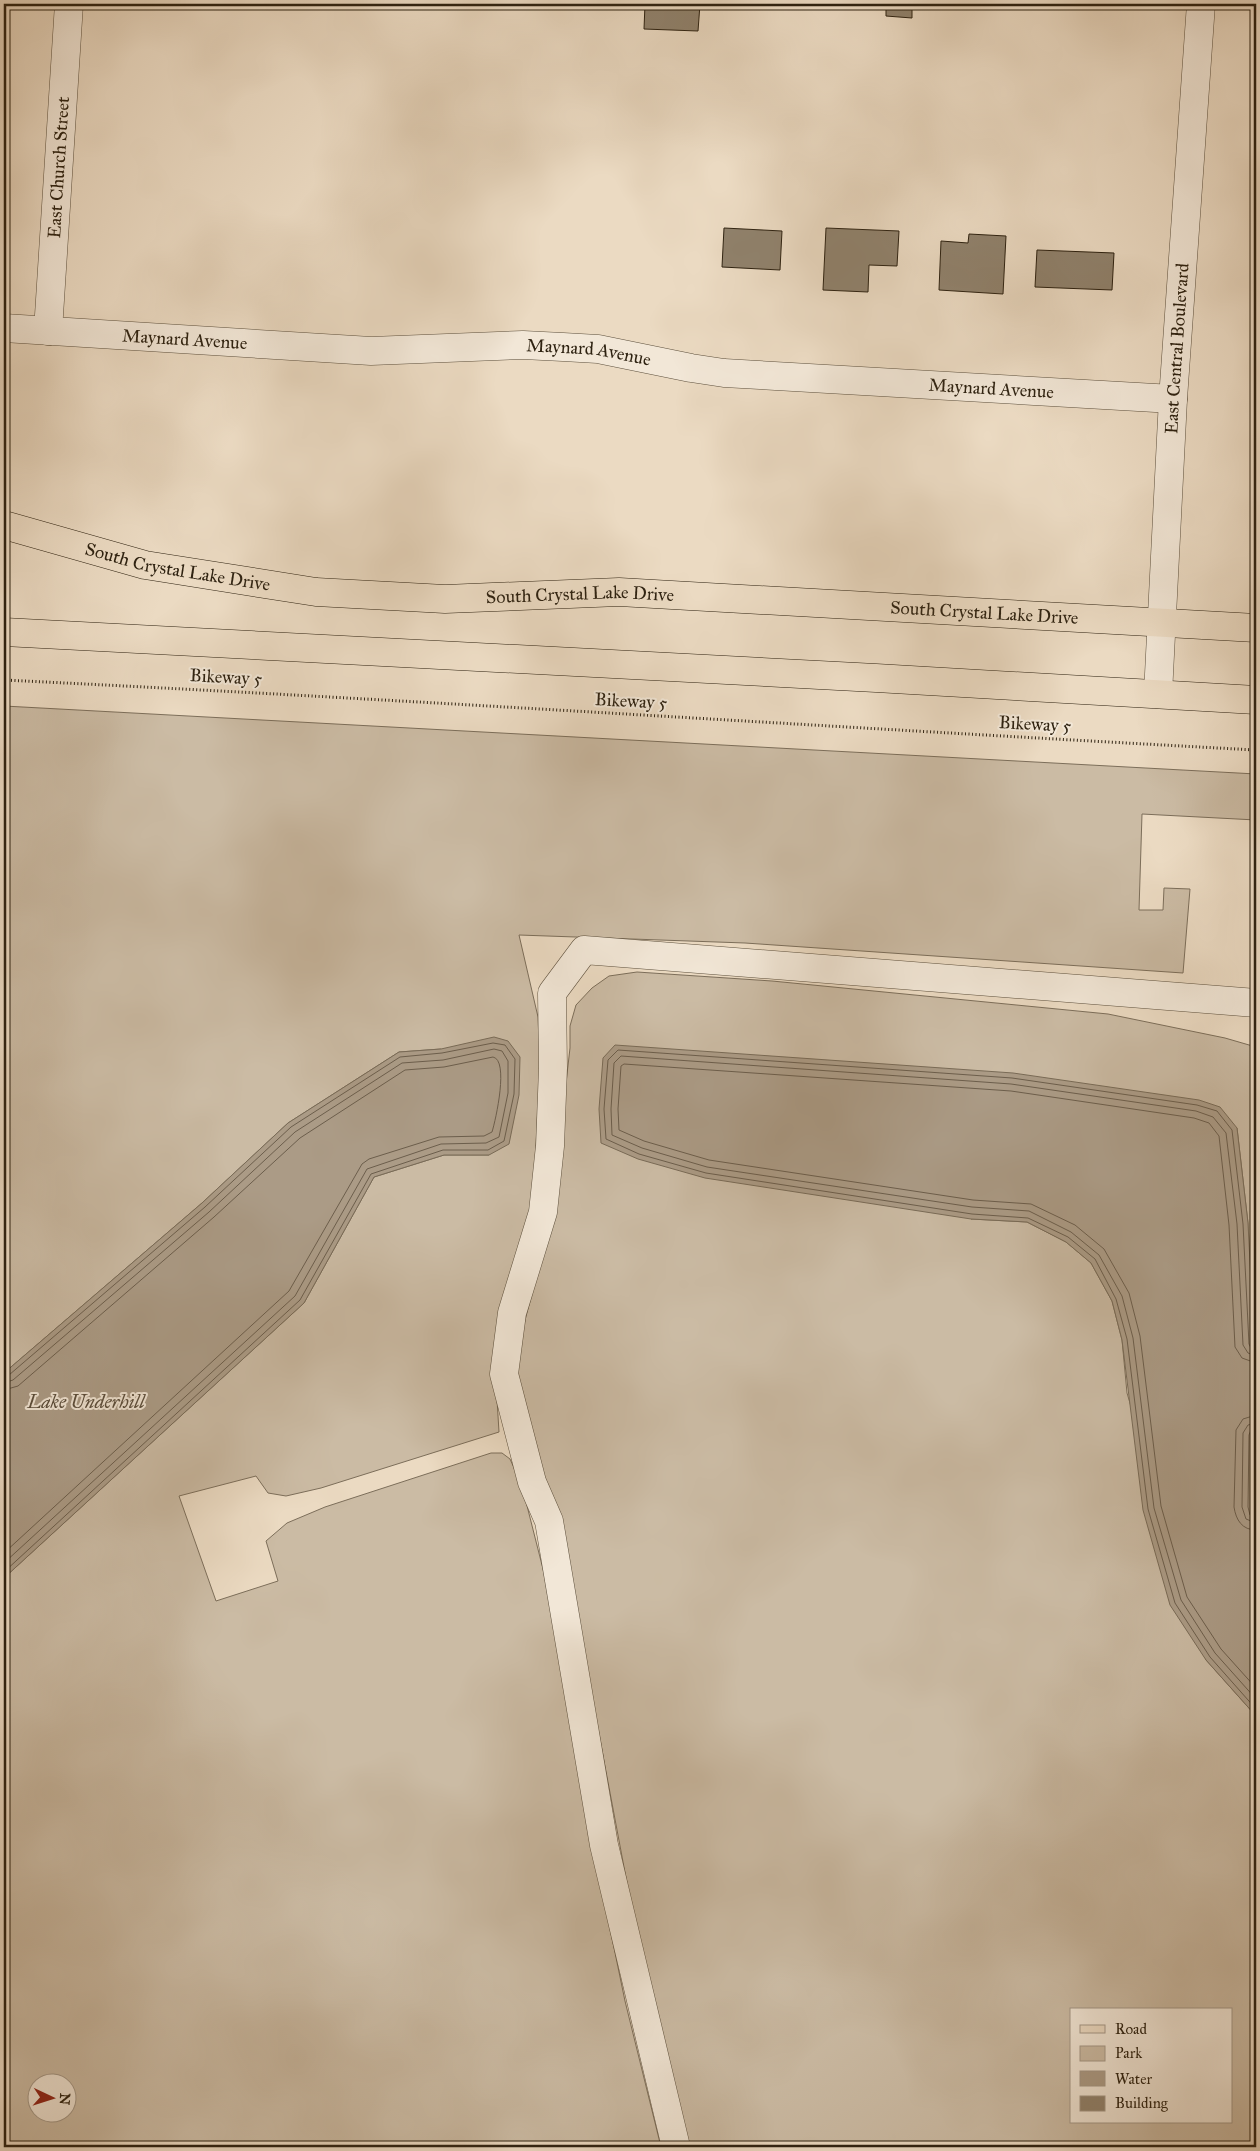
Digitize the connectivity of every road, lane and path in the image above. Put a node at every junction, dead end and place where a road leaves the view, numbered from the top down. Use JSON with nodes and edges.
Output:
{"nodes":[{"id":1,"x":70,"y":4,"type":"edge"},
{"id":2,"x":1201,"y":4,"type":"edge"},
{"id":3,"x":4,"y":328,"type":"edge"},
{"id":4,"x":48,"y":331,"type":"junction"},
{"id":5,"x":1173,"y":399,"type":"junction"},
{"id":6,"x":4,"y":525,"type":"edge"},
{"id":7,"x":1162,"y":623,"type":"junction"},
{"id":8,"x":1256,"y":628,"type":"edge"},
{"id":9,"x":4,"y":632,"type":"edge"},
{"id":10,"x":4,"y":680,"type":"edge"},
{"id":11,"x":1158,"y":694,"type":"junction"},
{"id":12,"x":1256,"y":700,"type":"edge"},
{"id":13,"x":1256,"y":750,"type":"edge"},
{"id":14,"x":1256,"y":1003,"type":"edge"},
{"id":15,"x":676,"y":2147,"type":"edge"}],
"edges":[{"from":1,"to":4,"type":"street","name":"East Church Street"},
{"from":2,"to":5,"type":"street","name":"East Central Boulevard"},
{"from":3,"to":4,"type":"street","name":"Maynard Avenue"},
{"from":4,"to":5,"type":"street","name":"Maynard Avenue"},
{"from":5,"to":7,"type":"street","name":"East Central Boulevard"},
{"from":6,"to":7,"type":"main road","name":"South Crystal Lake Drive"},
{"from":7,"to":8,"type":"main road","name":"South Crystal Lake Drive"},
{"from":7,"to":11,"type":"street","name":"East Central Boulevard"},
{"from":9,"to":11,"type":"main road"},
{"from":10,"to":13,"type":"path","name":"Bikeway 5"},
{"from":11,"to":12,"type":"main road"},
{"from":14,"to":15,"type":"street"}]}
